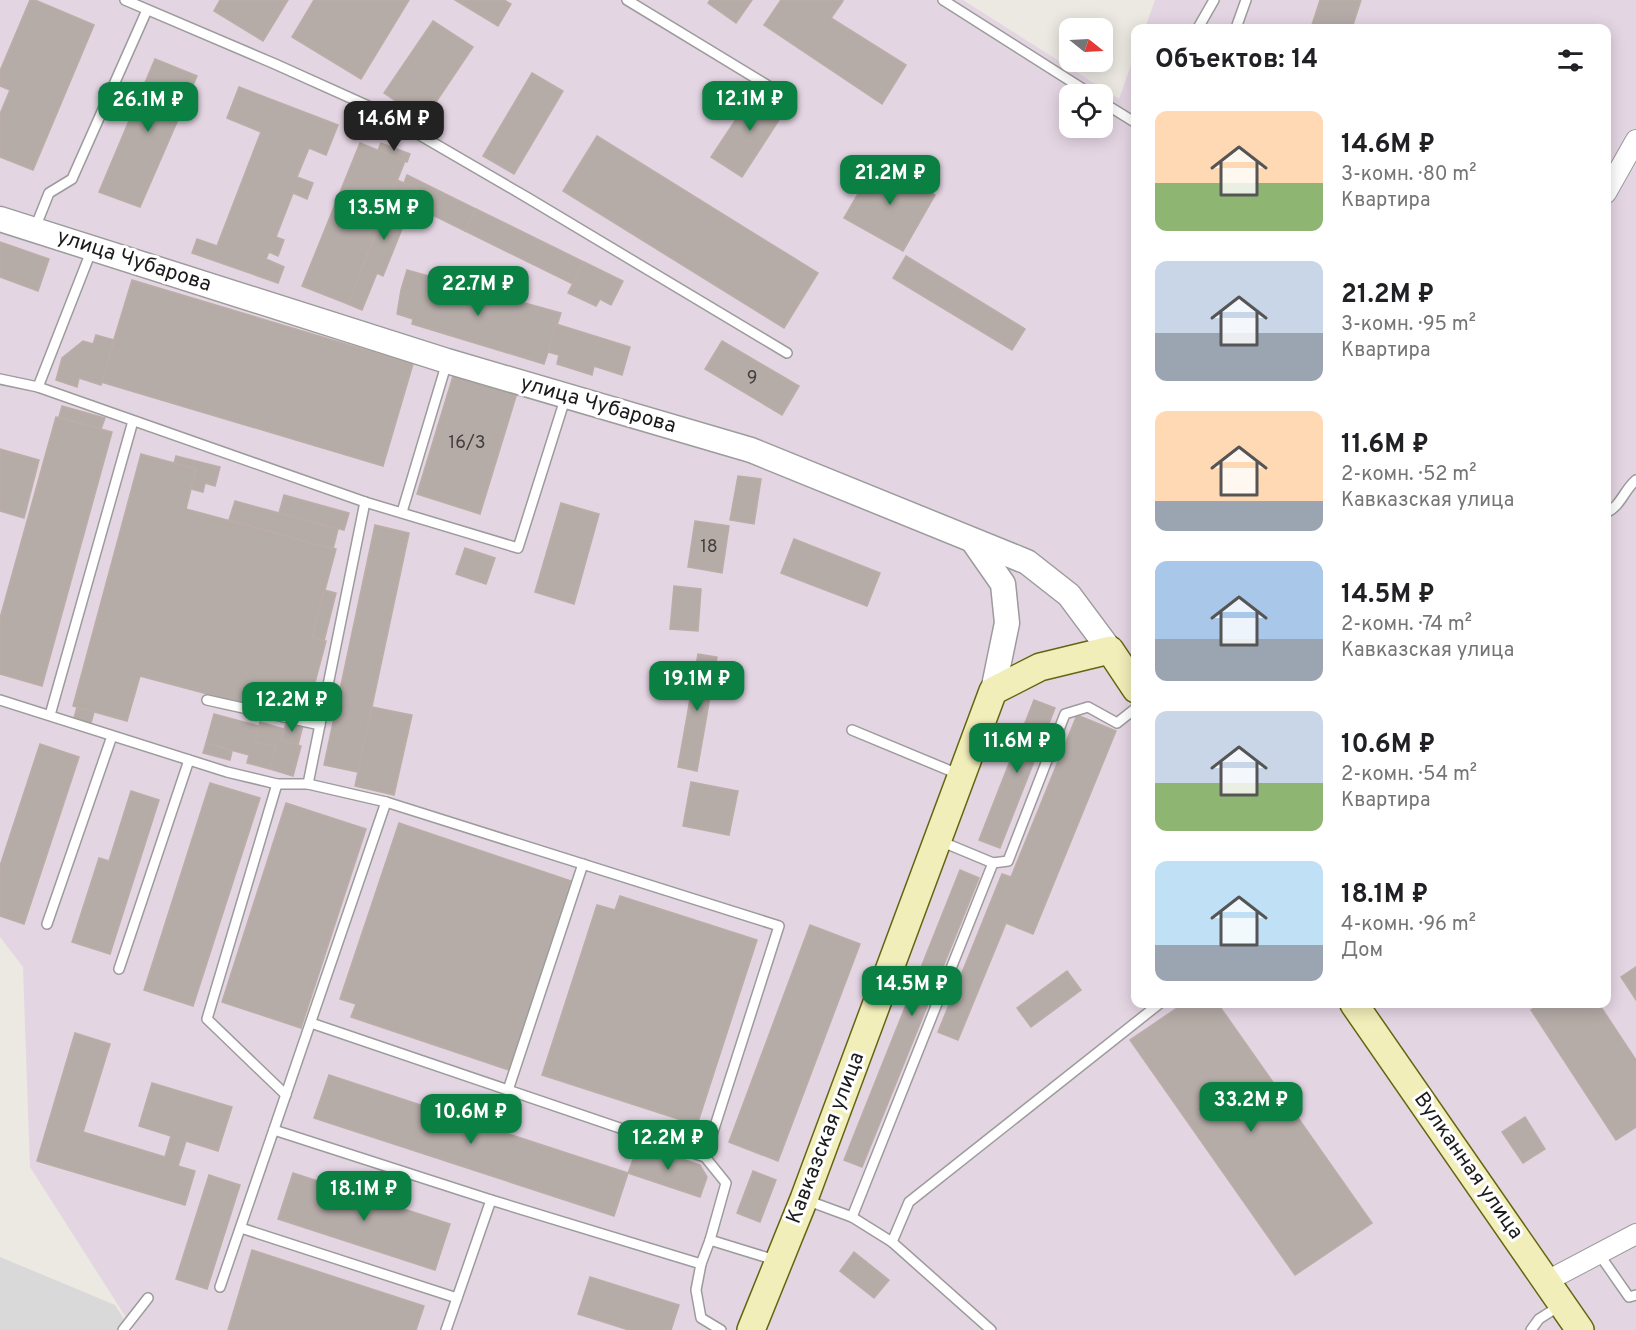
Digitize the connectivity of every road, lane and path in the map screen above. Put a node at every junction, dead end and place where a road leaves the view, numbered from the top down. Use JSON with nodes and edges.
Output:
{"nodes":[{"id":1,"x":125,"y":0,"type":"edge"},
{"id":2,"x":627,"y":0,"type":"edge"},
{"id":3,"x":943,"y":0,"type":"edge"},
{"id":4,"x":1214,"y":0,"type":"edge"},
{"id":5,"x":1246,"y":0,"type":"edge"},
{"id":6,"x":147,"y":10,"type":"junction"},
{"id":7,"x":1200,"y":24,"type":"edge"},
{"id":8,"x":1237,"y":24,"type":"edge"},
{"id":9,"x":1075,"y":84,"type":"edge"},
{"id":10,"x":790,"y":99,"type":"dead end"},
{"id":11,"x":1113,"y":109,"type":"edge"},
{"id":12,"x":1131,"y":120,"type":"edge"},
{"id":13,"x":1636,"y":140,"type":"edge"},
{"id":14,"x":1611,"y":184,"type":"edge"},
{"id":15,"x":0,"y":219,"type":"edge"},
{"id":16,"x":35,"y":229,"type":"junction"},
{"id":17,"x":92,"y":249,"type":"junction"},
{"id":18,"x":787,"y":352,"type":"dead end"},
{"id":19,"x":447,"y":361,"type":"junction"},
{"id":20,"x":0,"y":379,"type":"edge"},
{"id":21,"x":38,"y":387,"type":"junction"},
{"id":22,"x":567,"y":396,"type":"junction"},
{"id":23,"x":133,"y":421,"type":"junction"},
{"id":24,"x":1636,"y":480,"type":"edge"},
{"id":25,"x":365,"y":502,"type":"junction"},
{"id":26,"x":1611,"y":511,"type":"edge"},
{"id":27,"x":402,"y":512,"type":"junction"},
{"id":28,"x":973,"y":541,"type":"junction"},
{"id":29,"x":1110,"y":650,"type":"junction"},
{"id":30,"x":1131,"y":682,"type":"edge"},
{"id":31,"x":993,"y":691,"type":"junction"},
{"id":32,"x":0,"y":700,"type":"edge"},
{"id":33,"x":207,"y":700,"type":"dead end"},
{"id":34,"x":1131,"y":712,"type":"edge"},
{"id":35,"x":50,"y":715,"type":"junction"},
{"id":36,"x":320,"y":725,"type":"junction"},
{"id":37,"x":852,"y":730,"type":"dead end"},
{"id":38,"x":112,"y":735,"type":"junction"},
{"id":39,"x":189,"y":760,"type":"junction"},
{"id":40,"x":961,"y":774,"type":"junction"},
{"id":41,"x":277,"y":784,"type":"junction"},
{"id":42,"x":308,"y":784,"type":"junction"},
{"id":43,"x":386,"y":802,"type":"junction"},
{"id":44,"x":937,"y":839,"type":"junction"},
{"id":45,"x":993,"y":863,"type":"junction"},
{"id":46,"x":583,"y":864,"type":"junction"},
{"id":47,"x":47,"y":924,"type":"dead end"},
{"id":48,"x":119,"y":969,"type":"dead end"},
{"id":49,"x":1154,"y":1008,"type":"edge"},
{"id":50,"x":1357,"y":1008,"type":"edge"},
{"id":51,"x":311,"y":1023,"type":"junction"},
{"id":52,"x":508,"y":1090,"type":"junction"},
{"id":53,"x":286,"y":1095,"type":"junction"},
{"id":54,"x":274,"y":1130,"type":"junction"},
{"id":55,"x":705,"y":1157,"type":"junction"},
{"id":56,"x":804,"y":1199,"type":"junction"},
{"id":57,"x":490,"y":1200,"type":"junction"},
{"id":58,"x":852,"y":1217,"type":"junction"},
{"id":59,"x":241,"y":1228,"type":"junction"},
{"id":60,"x":1636,"y":1234,"type":"edge"},
{"id":61,"x":710,"y":1240,"type":"junction"},
{"id":62,"x":892,"y":1242,"type":"junction"},
{"id":63,"x":1599,"y":1254,"type":"junction"},
{"id":64,"x":779,"y":1261,"type":"junction"},
{"id":65,"x":701,"y":1264,"type":"junction"},
{"id":66,"x":1547,"y":1281,"type":"junction"},
{"id":67,"x":220,"y":1287,"type":"dead end"},
{"id":68,"x":1636,"y":1295,"type":"edge"},
{"id":69,"x":148,"y":1298,"type":"dead end"},
{"id":70,"x":457,"y":1298,"type":"junction"},
{"id":71,"x":1562,"y":1305,"type":"junction"},
{"id":72,"x":123,"y":1330,"type":"edge"},
{"id":73,"x":446,"y":1330,"type":"edge"},
{"id":74,"x":721,"y":1330,"type":"edge"},
{"id":75,"x":751,"y":1330,"type":"edge"},
{"id":76,"x":991,"y":1330,"type":"edge"},
{"id":77,"x":1531,"y":1330,"type":"edge"},
{"id":78,"x":1580,"y":1330,"type":"edge"}],
"edges":[{"from":1,"to":6,"type":"lane"},
{"from":2,"to":10,"type":"lane"},
{"from":3,"to":9,"type":"lane"},
{"from":4,"to":7,"type":"lane"},
{"from":5,"to":8,"type":"lane"},
{"from":6,"to":16,"type":"lane"},
{"from":6,"to":18,"type":"lane"},
{"from":11,"to":12,"type":"lane"},
{"from":13,"to":14,"type":"street"},
{"from":15,"to":16,"type":"street","name":"улица Чубарова"},
{"from":16,"to":17,"type":"street","name":"улица Чубарова"},
{"from":17,"to":19,"type":"street","name":"улица Чубарова"},
{"from":17,"to":21,"type":"lane"},
{"from":19,"to":22,"type":"street","name":"улица Чубарова"},
{"from":19,"to":27,"type":"lane"},
{"from":20,"to":21,"type":"lane"},
{"from":21,"to":23,"type":"lane"},
{"from":22,"to":27,"type":"lane"},
{"from":22,"to":28,"type":"street","name":"улица Чубарова"},
{"from":23,"to":25,"type":"lane"},
{"from":23,"to":35,"type":"lane"},
{"from":24,"to":26,"type":"lane"},
{"from":25,"to":27,"type":"lane"},
{"from":25,"to":36,"type":"lane"},
{"from":28,"to":29,"type":"street","name":"улица Чубарова"},
{"from":28,"to":31,"type":"street"},
{"from":29,"to":30,"type":"main road","name":"улица Чубарова"},
{"from":29,"to":31,"type":"main road"},
{"from":31,"to":40,"type":"main road","name":"Кавказская улица"},
{"from":32,"to":35,"type":"lane"},
{"from":33,"to":36,"type":"lane"},
{"from":34,"to":45,"type":"lane"},
{"from":35,"to":38,"type":"lane"},
{"from":36,"to":42,"type":"lane"},
{"from":37,"to":40,"type":"lane"},
{"from":38,"to":39,"type":"lane"},
{"from":38,"to":47,"type":"lane"},
{"from":39,"to":41,"type":"lane"},
{"from":39,"to":48,"type":"lane"},
{"from":40,"to":44,"type":"main road","name":"Кавказская улица"},
{"from":41,"to":42,"type":"lane"},
{"from":41,"to":53,"type":"lane"},
{"from":42,"to":43,"type":"lane"},
{"from":43,"to":46,"type":"lane"},
{"from":43,"to":51,"type":"lane"},
{"from":44,"to":45,"type":"lane"},
{"from":44,"to":56,"type":"main road","name":"Кавказская улица"},
{"from":45,"to":58,"type":"lane"},
{"from":46,"to":52,"type":"lane"},
{"from":46,"to":55,"type":"lane"},
{"from":49,"to":62,"type":"lane"},
{"from":50,"to":66,"type":"main road","name":"Вулканная улица"},
{"from":51,"to":52,"type":"lane"},
{"from":51,"to":53,"type":"lane"},
{"from":52,"to":55,"type":"lane"},
{"from":53,"to":54,"type":"lane"},
{"from":54,"to":57,"type":"lane"},
{"from":54,"to":59,"type":"lane"},
{"from":55,"to":61,"type":"lane"},
{"from":56,"to":58,"type":"lane"},
{"from":56,"to":64,"type":"main road","name":"Кавказская улица"},
{"from":57,"to":65,"type":"lane"},
{"from":57,"to":70,"type":"lane"},
{"from":58,"to":62,"type":"lane"},
{"from":59,"to":67,"type":"lane"},
{"from":59,"to":70,"type":"lane"},
{"from":60,"to":63,"type":"street"},
{"from":61,"to":64,"type":"lane"},
{"from":61,"to":65,"type":"lane"},
{"from":62,"to":76,"type":"lane"},
{"from":63,"to":66,"type":"street"},
{"from":63,"to":68,"type":"lane"},
{"from":64,"to":75,"type":"main road","name":"Кавказская улица"},
{"from":65,"to":74,"type":"lane"},
{"from":66,"to":71,"type":"main road","name":"Вулканная улица"},
{"from":69,"to":72,"type":"lane"},
{"from":70,"to":73,"type":"lane"},
{"from":71,"to":77,"type":"lane"},
{"from":71,"to":78,"type":"main road","name":"Вулканная улица"}]}
